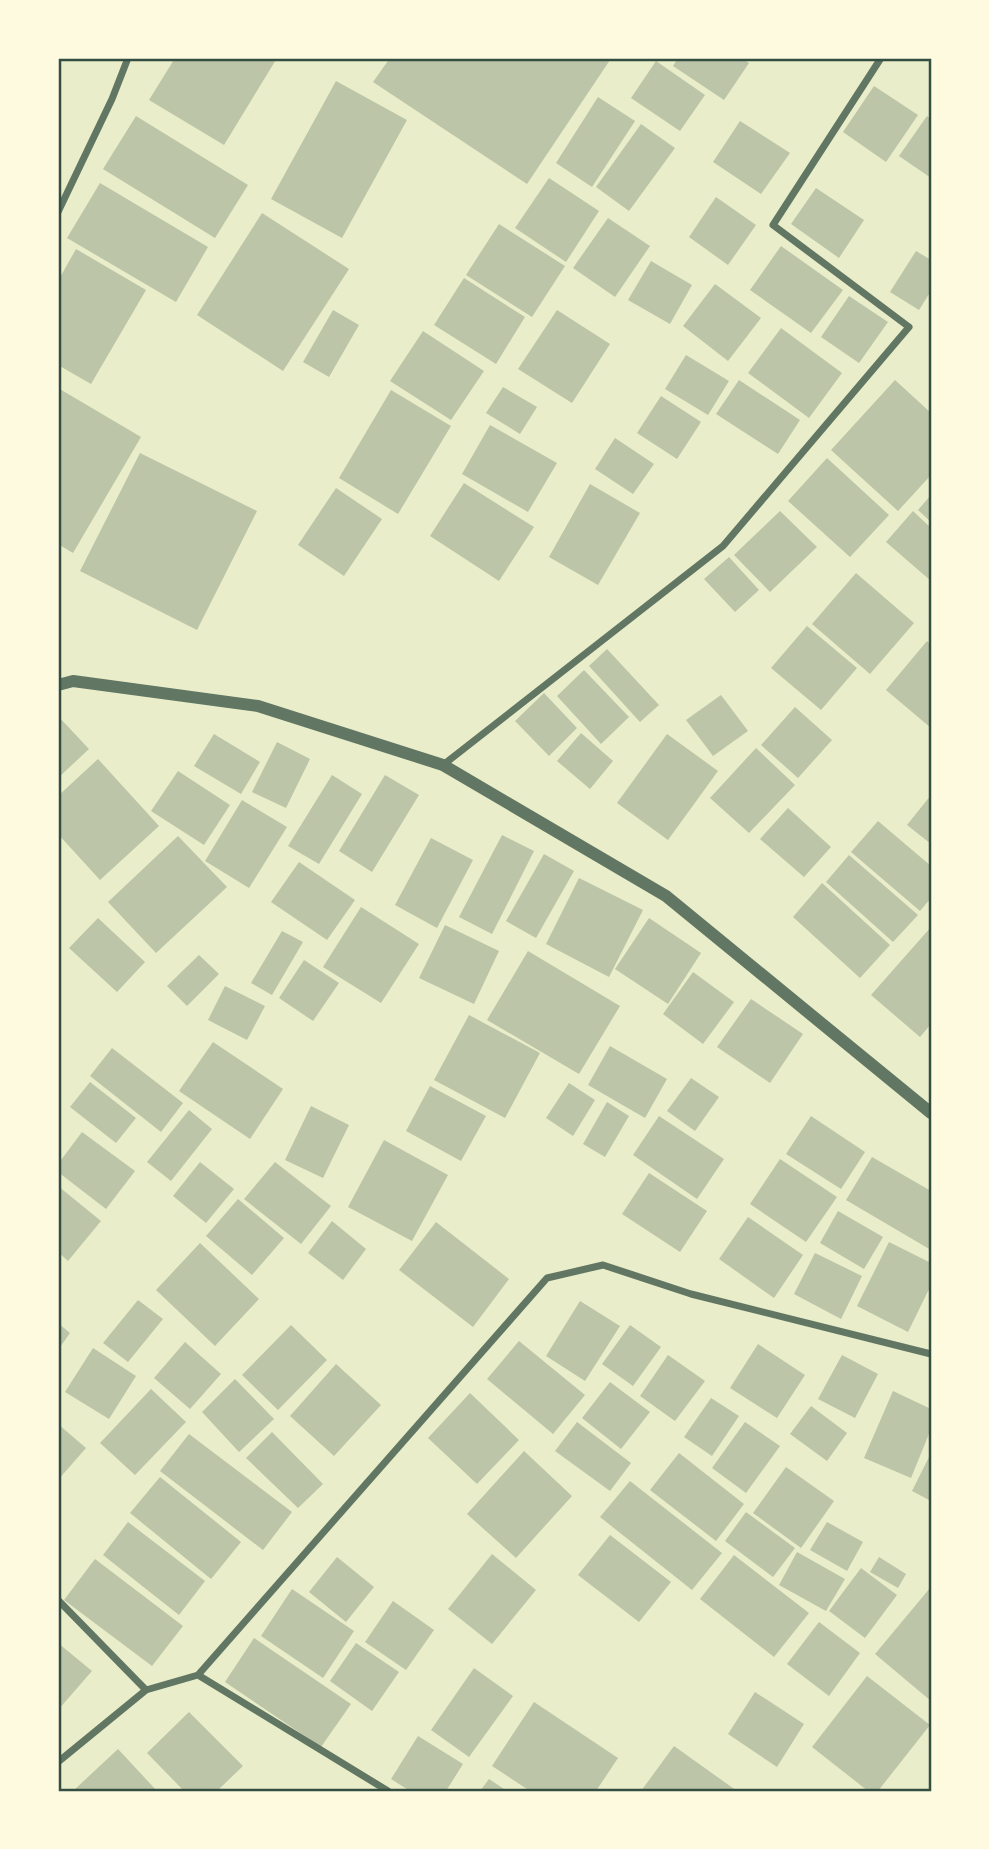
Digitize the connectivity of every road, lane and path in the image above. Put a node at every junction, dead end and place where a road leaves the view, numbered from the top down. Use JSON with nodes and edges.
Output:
{"nodes":[{"id":1,"x":128,"y":58,"type":"edge"},
{"id":2,"x":881,"y":58,"type":"edge"},
{"id":3,"x":58,"y":212,"type":"edge"},
{"id":4,"x":58,"y":685,"type":"edge"},
{"id":5,"x":443,"y":765,"type":"junction"},
{"id":6,"x":931,"y":1113,"type":"edge"},
{"id":7,"x":931,"y":1354,"type":"edge"},
{"id":8,"x":58,"y":1600,"type":"edge"},
{"id":9,"x":198,"y":1675,"type":"junction"},
{"id":10,"x":146,"y":1690,"type":"junction"},
{"id":11,"x":58,"y":1762,"type":"edge"},
{"id":12,"x":388,"y":1791,"type":"edge"}],
"edges":[{"from":1,"to":3,"type":"street"},
{"from":2,"to":5,"type":"street"},
{"from":4,"to":5,"type":"street"},
{"from":5,"to":6,"type":"street"},
{"from":7,"to":9,"type":"street"},
{"from":8,"to":10,"type":"street"},
{"from":9,"to":10,"type":"street"},
{"from":9,"to":12,"type":"street"},
{"from":10,"to":11,"type":"street"}]}
